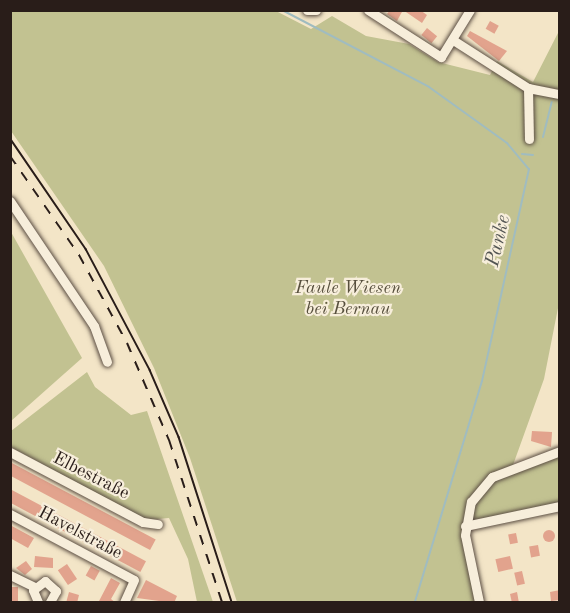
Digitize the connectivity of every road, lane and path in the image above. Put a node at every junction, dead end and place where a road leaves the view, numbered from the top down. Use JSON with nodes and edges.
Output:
{"nodes":[{"id":1,"x":307,"y":10,"type":"edge"},
{"id":2,"x":316,"y":10,"type":"edge"},
{"id":3,"x":368,"y":10,"type":"edge"},
{"id":4,"x":467,"y":11,"type":"edge"},
{"id":5,"x":453,"y":40,"type":"junction"},
{"id":6,"x":528,"y":88,"type":"junction"},
{"id":7,"x":560,"y":94,"type":"edge"},
{"id":8,"x":529,"y":139,"type":"dead end"},
{"id":9,"x":10,"y":201,"type":"edge"},
{"id":10,"x":107,"y":362,"type":"dead end"},
{"id":11,"x":560,"y":451,"type":"edge"},
{"id":12,"x":10,"y":452,"type":"edge"},
{"id":13,"x":560,"y":506,"type":"edge"},
{"id":14,"x":10,"y":514,"type":"edge"},
{"id":15,"x":158,"y":524,"type":"dead end"},
{"id":16,"x":465,"y":526,"type":"junction"},
{"id":17,"x":10,"y":575,"type":"edge"},
{"id":18,"x":35,"y":587,"type":"junction"},
{"id":19,"x":126,"y":602,"type":"edge"},
{"id":20,"x":38,"y":603,"type":"edge"},
{"id":21,"x":50,"y":603,"type":"edge"},
{"id":22,"x":479,"y":603,"type":"edge"}],
"edges":[{"from":1,"to":2,"type":"street"},
{"from":3,"to":5,"type":"street"},
{"from":4,"to":5,"type":"street"},
{"from":5,"to":6,"type":"street"},
{"from":6,"to":7,"type":"street"},
{"from":6,"to":8,"type":"street"},
{"from":9,"to":10,"type":"street"},
{"from":11,"to":16,"type":"street"},
{"from":12,"to":15,"type":"street","name":"Elbestraße"},
{"from":13,"to":16,"type":"street"},
{"from":14,"to":19,"type":"street","name":"Havelstraße"},
{"from":16,"to":22,"type":"street"},
{"from":17,"to":18,"type":"street"},
{"from":18,"to":20,"type":"street"},
{"from":18,"to":21,"type":"street"}]}
